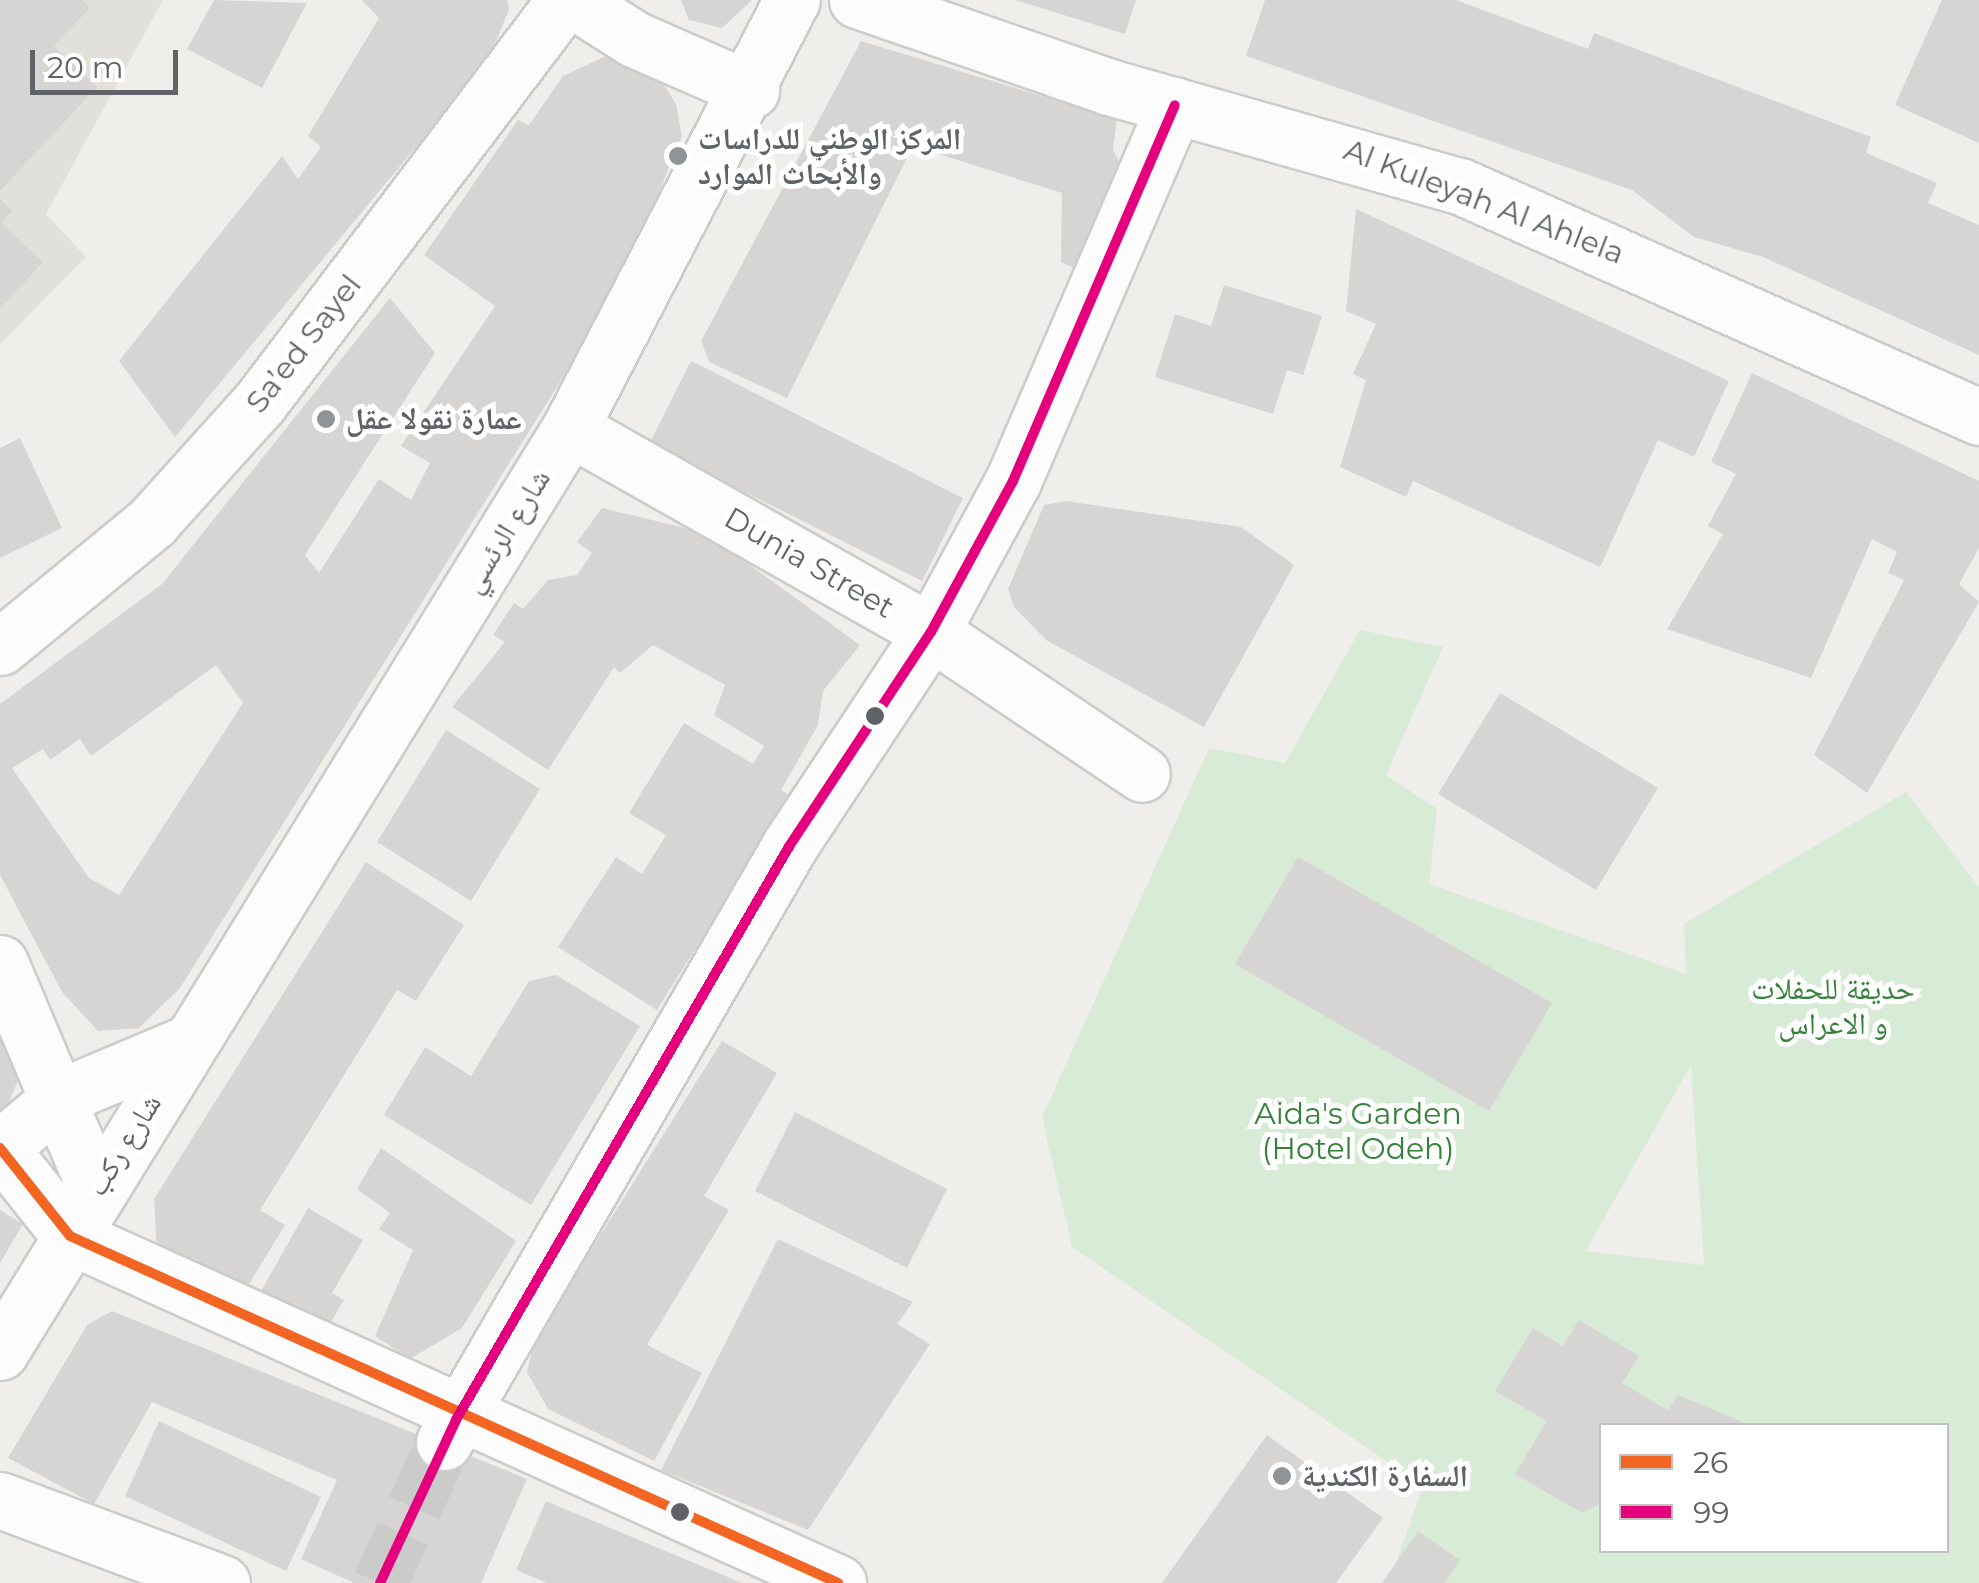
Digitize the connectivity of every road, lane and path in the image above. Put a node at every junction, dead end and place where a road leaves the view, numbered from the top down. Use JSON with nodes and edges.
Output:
{"nodes":[{"id":1,"x":565,"y":0,"type":"edge"},
{"id":2,"x":574,"y":0,"type":"edge"},
{"id":3,"x":792,"y":0,"type":"edge"},
{"id":4,"x":857,"y":0,"type":"edge"},
{"id":5,"x":751,"y":90,"type":"junction"},
{"id":6,"x":1174,"y":106,"type":"junction"},
{"id":7,"x":1979,"y":417,"type":"edge"},
{"id":8,"x":570,"y":428,"type":"junction"},
{"id":9,"x":931,"y":632,"type":"junction"},
{"id":10,"x":0,"y":648,"type":"edge"},
{"id":11,"x":1142,"y":774,"type":"dead end"},
{"id":12,"x":0,"y":962,"type":"edge"},
{"id":13,"x":188,"y":1043,"type":"junction"},
{"id":14,"x":62,"y":1096,"type":"junction"},
{"id":15,"x":0,"y":1148,"type":"edge"},
{"id":16,"x":95,"y":1188,"type":"junction"},
{"id":17,"x":70,"y":1236,"type":"junction"},
{"id":18,"x":0,"y":1352,"type":"edge"},
{"id":19,"x":450,"y":1430,"type":"junction"},
{"id":20,"x":0,"y":1500,"type":"edge"},
{"id":21,"x":222,"y":1583,"type":"edge"},
{"id":22,"x":838,"y":1583,"type":"edge"}],
"edges":[{"from":1,"to":10,"type":"street","name":"Sa’ed Sayel"},
{"from":2,"to":5,"type":"street"},
{"from":3,"to":5,"type":"street","name":"شارع الرئسي"},
{"from":4,"to":6,"type":"street","name":"Al Kuleyah Al Ahlela"},
{"from":5,"to":8,"type":"street","name":"شارع الرئسي"},
{"from":6,"to":7,"type":"street","name":"Al Kuleyah Al Ahlela"},
{"from":6,"to":9,"type":"street"},
{"from":8,"to":9,"type":"street","name":"Dunia Street"},
{"from":8,"to":13,"type":"street","name":"شارع الرئسي"},
{"from":9,"to":11,"type":"street","name":"Dunia Street"},
{"from":9,"to":19,"type":"street"},
{"from":12,"to":14,"type":"street"},
{"from":13,"to":14,"type":"street"},
{"from":13,"to":16,"type":"street","name":"شارع ركب"},
{"from":14,"to":15,"type":"street"},
{"from":14,"to":16,"type":"street"},
{"from":15,"to":17,"type":"street"},
{"from":16,"to":17,"type":"street","name":"شارع ركب"},
{"from":17,"to":18,"type":"street","name":"شارع ركب"},
{"from":17,"to":19,"type":"street"},
{"from":19,"to":22,"type":"street"},
{"from":20,"to":21,"type":"street"}]}
